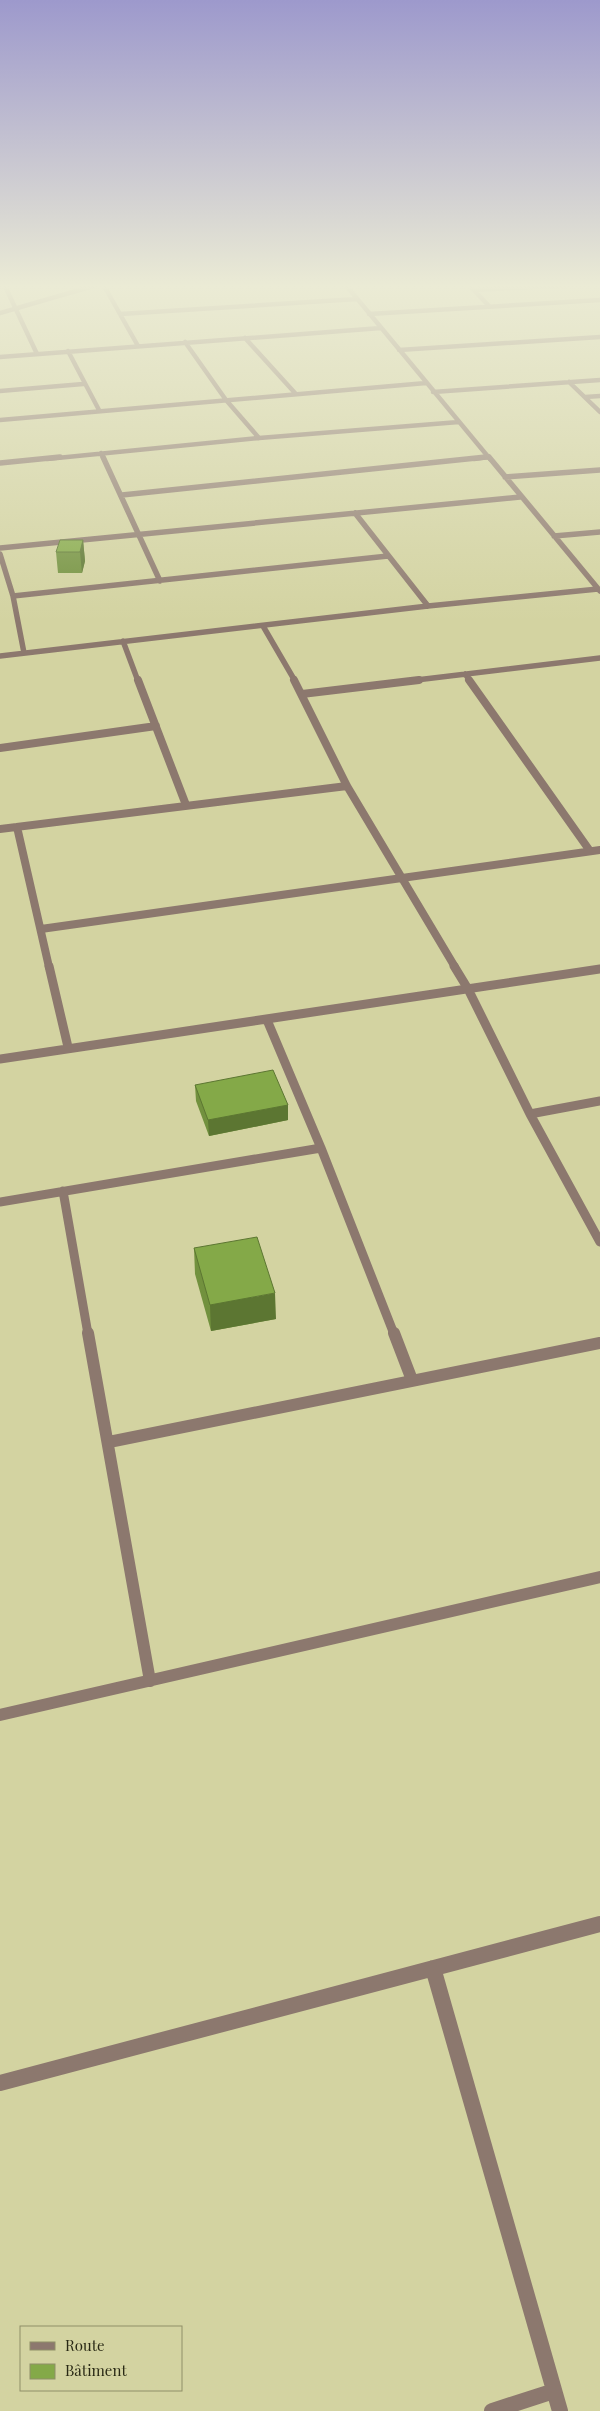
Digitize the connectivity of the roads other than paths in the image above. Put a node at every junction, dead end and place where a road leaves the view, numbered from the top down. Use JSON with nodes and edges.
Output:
{"nodes":[{"id":1,"x":91,"y":397,"type":"edge"},
{"id":2,"x":224,"y":397,"type":"edge"},
{"id":3,"x":260,"y":397,"type":"edge"},
{"id":4,"x":438,"y":397,"type":"edge"},
{"id":5,"x":585,"y":397,"type":"joint"},
{"id":6,"x":592,"y":397,"type":"edge"},
{"id":7,"x":226,"y":400,"type":"junction"},
{"id":8,"x":99,"y":410,"type":"junction"},
{"id":9,"x":600,"y":412,"type":"edge"},
{"id":10,"x":0,"y":420,"type":"edge"},
{"id":11,"x":458,"y":422,"type":"junction"},
{"id":12,"x":259,"y":438,"type":"junction"},
{"id":13,"x":101,"y":454,"type":"junction"},
{"id":14,"x":488,"y":457,"type":"junction"},
{"id":15,"x":0,"y":463,"type":"edge"},
{"id":16,"x":600,"y":470,"type":"edge"},
{"id":17,"x":505,"y":477,"type":"junction"},
{"id":18,"x":122,"y":495,"type":"junction"},
{"id":19,"x":520,"y":497,"type":"junction"},
{"id":20,"x":355,"y":513,"type":"junction"},
{"id":21,"x":600,"y":532,"type":"edge"},
{"id":22,"x":140,"y":533,"type":"junction"},
{"id":23,"x":554,"y":536,"type":"junction"},
{"id":24,"x":0,"y":548,"type":"edge"},
{"id":25,"x":0,"y":554,"type":"edge"},
{"id":26,"x":388,"y":556,"type":"junction"},
{"id":27,"x":160,"y":580,"type":"junction"},
{"id":28,"x":599,"y":590,"type":"edge"},
{"id":29,"x":13,"y":596,"type":"junction"},
{"id":30,"x":428,"y":606,"type":"junction"},
{"id":31,"x":263,"y":626,"type":"junction"},
{"id":32,"x":123,"y":641,"type":"junction"},
{"id":33,"x":24,"y":653,"type":"junction"},
{"id":34,"x":0,"y":656,"type":"edge"},
{"id":35,"x":600,"y":658,"type":"edge"},
{"id":36,"x":465,"y":674,"type":"junction"},
{"id":37,"x":302,"y":694,"type":"junction"},
{"id":38,"x":156,"y":726,"type":"junction"},
{"id":39,"x":0,"y":748,"type":"edge"},
{"id":40,"x":347,"y":786,"type":"junction"},
{"id":41,"x":186,"y":805,"type":"junction"},
{"id":42,"x":16,"y":827,"type":"junction"},
{"id":43,"x":0,"y":829,"type":"edge"},
{"id":44,"x":600,"y":850,"type":"edge"},
{"id":45,"x":590,"y":851,"type":"junction"},
{"id":46,"x":401,"y":877,"type":"junction"},
{"id":47,"x":41,"y":929,"type":"junction"},
{"id":48,"x":600,"y":969,"type":"edge"},
{"id":49,"x":468,"y":990,"type":"junction"},
{"id":50,"x":267,"y":1020,"type":"junction"},
{"id":51,"x":68,"y":1047,"type":"junction"},
{"id":52,"x":0,"y":1059,"type":"edge"},
{"id":53,"x":600,"y":1101,"type":"edge"},
{"id":54,"x":530,"y":1114,"type":"junction"},
{"id":55,"x":321,"y":1148,"type":"junction"},
{"id":56,"x":63,"y":1191,"type":"junction"},
{"id":57,"x":0,"y":1202,"type":"edge"},
{"id":58,"x":600,"y":1242,"type":"edge"},
{"id":59,"x":600,"y":1343,"type":"edge"},
{"id":60,"x":412,"y":1380,"type":"junction"},
{"id":61,"x":109,"y":1442,"type":"junction"},
{"id":62,"x":600,"y":1577,"type":"edge"},
{"id":63,"x":150,"y":1681,"type":"junction"},
{"id":64,"x":0,"y":1715,"type":"edge"},
{"id":65,"x":600,"y":1924,"type":"edge"},
{"id":66,"x":433,"y":1968,"type":"junction"},
{"id":67,"x":0,"y":2083,"type":"edge"},
{"id":68,"x":554,"y":2391,"type":"junction"},
{"id":69,"x":492,"y":2411,"type":"edge"},
{"id":70,"x":560,"y":2411,"type":"edge"}],
"edges":[{"from":1,"to":8,"type":"street"},
{"from":2,"to":7,"type":"street"},
{"from":3,"to":7,"type":"street"},
{"from":4,"to":11,"type":"street"},
{"from":5,"to":6,"type":"street"},
{"from":5,"to":9,"type":"street"},
{"from":7,"to":8,"type":"street"},
{"from":7,"to":12,"type":"street"},
{"from":8,"to":10,"type":"street"},
{"from":11,"to":12,"type":"street"},
{"from":11,"to":14,"type":"street"},
{"from":12,"to":13,"type":"street"},
{"from":13,"to":15,"type":"street"},
{"from":13,"to":18,"type":"street"},
{"from":14,"to":17,"type":"street"},
{"from":14,"to":18,"type":"street"},
{"from":16,"to":17,"type":"street"},
{"from":17,"to":19,"type":"street"},
{"from":18,"to":22,"type":"street"},
{"from":19,"to":20,"type":"street"},
{"from":19,"to":23,"type":"street"},
{"from":20,"to":22,"type":"street"},
{"from":20,"to":26,"type":"street"},
{"from":21,"to":23,"type":"street"},
{"from":22,"to":24,"type":"street"},
{"from":22,"to":27,"type":"street"},
{"from":23,"to":28,"type":"street"},
{"from":25,"to":29,"type":"street"},
{"from":26,"to":27,"type":"street"},
{"from":26,"to":30,"type":"street"},
{"from":27,"to":29,"type":"street"},
{"from":28,"to":30,"type":"street"},
{"from":29,"to":33,"type":"street"},
{"from":30,"to":31,"type":"street"},
{"from":31,"to":32,"type":"street"},
{"from":31,"to":37,"type":"street"},
{"from":32,"to":33,"type":"street"},
{"from":32,"to":38,"type":"street"},
{"from":33,"to":34,"type":"street"},
{"from":35,"to":36,"type":"street"},
{"from":36,"to":37,"type":"street"},
{"from":36,"to":45,"type":"street"},
{"from":37,"to":40,"type":"street"},
{"from":38,"to":39,"type":"street"},
{"from":38,"to":41,"type":"street"},
{"from":40,"to":41,"type":"street"},
{"from":40,"to":46,"type":"street"},
{"from":41,"to":42,"type":"street"},
{"from":42,"to":43,"type":"street"},
{"from":42,"to":47,"type":"street"},
{"from":44,"to":45,"type":"street"},
{"from":45,"to":46,"type":"street"},
{"from":46,"to":47,"type":"street"},
{"from":46,"to":49,"type":"street"},
{"from":47,"to":51,"type":"street"},
{"from":48,"to":49,"type":"street"},
{"from":49,"to":50,"type":"street"},
{"from":49,"to":54,"type":"street"},
{"from":50,"to":51,"type":"street"},
{"from":50,"to":55,"type":"street"},
{"from":51,"to":52,"type":"street"},
{"from":53,"to":54,"type":"street"},
{"from":54,"to":58,"type":"street"},
{"from":55,"to":56,"type":"street"},
{"from":55,"to":60,"type":"street"},
{"from":56,"to":57,"type":"street"},
{"from":56,"to":61,"type":"street"},
{"from":59,"to":60,"type":"street"},
{"from":60,"to":61,"type":"street"},
{"from":61,"to":63,"type":"street"},
{"from":62,"to":63,"type":"street"},
{"from":63,"to":64,"type":"street"},
{"from":65,"to":66,"type":"street"},
{"from":66,"to":67,"type":"street"},
{"from":66,"to":68,"type":"street"},
{"from":68,"to":69,"type":"street"},
{"from":68,"to":70,"type":"street"}]}
